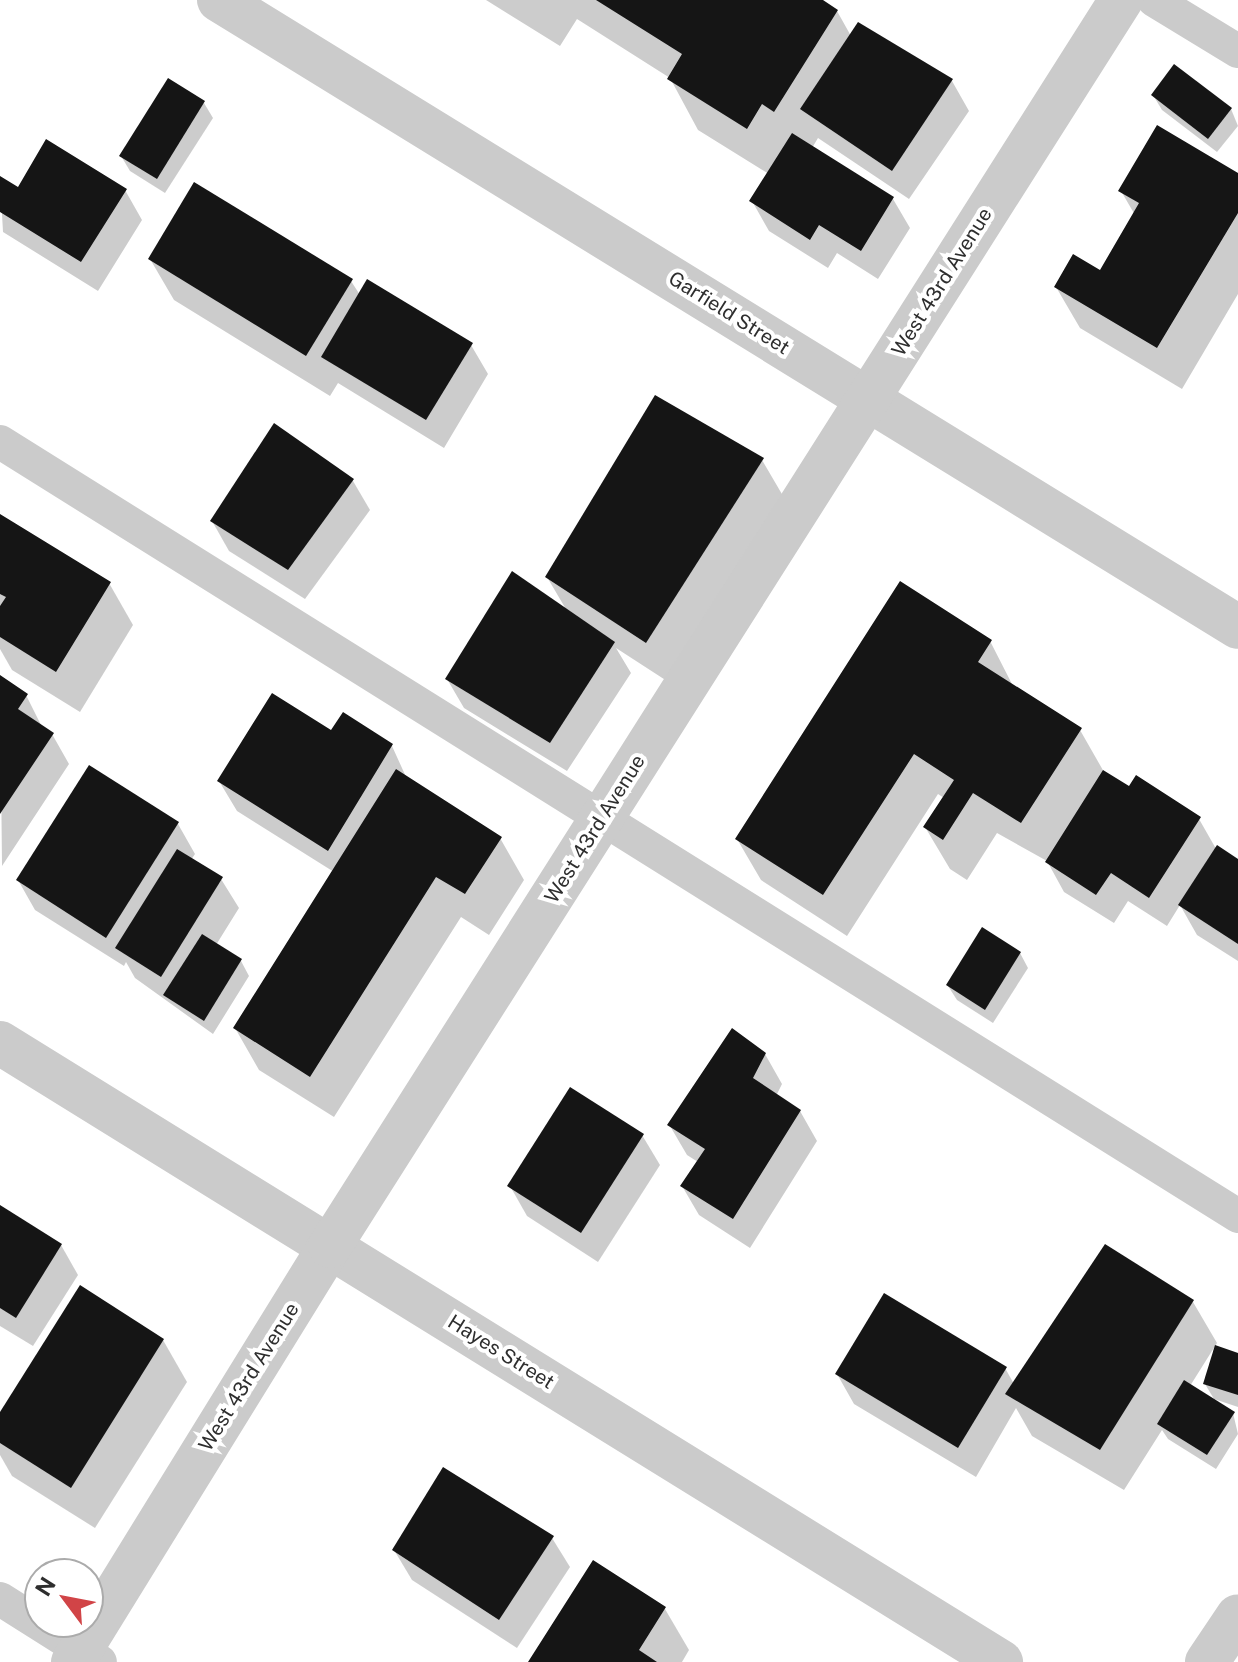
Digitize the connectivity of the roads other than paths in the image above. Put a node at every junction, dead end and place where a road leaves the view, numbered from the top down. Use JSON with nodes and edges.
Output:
{"nodes":[{"id":1,"x":219,"y":0,"type":"edge"},
{"id":2,"x":1121,"y":0,"type":"edge"},
{"id":3,"x":1154,"y":0,"type":"edge"},
{"id":4,"x":1238,"y":51,"type":"edge"},
{"id":5,"x":868,"y":398,"type":"junction"},
{"id":6,"x":0,"y":442,"type":"edge"},
{"id":7,"x":1238,"y":627,"type":"edge"},
{"id":8,"x":603,"y":816,"type":"junction"},
{"id":9,"x":0,"y":1043,"type":"edge"},
{"id":10,"x":1238,"y":1216,"type":"edge"},
{"id":11,"x":330,"y":1246,"type":"junction"},
{"id":12,"x":0,"y":1599,"type":"edge"},
{"id":13,"x":1238,"y":1616,"type":"edge"},
{"id":14,"x":85,"y":1658,"type":"edge"},
{"id":15,"x":1001,"y":1662,"type":"edge"},
{"id":16,"x":1207,"y":1662,"type":"edge"}],
"edges":[{"from":1,"to":5,"type":"street","name":"Garfield Street"},
{"from":2,"to":5,"type":"street","name":"West 43rd Avenue"},
{"from":3,"to":4,"type":"lane"},
{"from":5,"to":7,"type":"street","name":"Garfield Street"},
{"from":5,"to":8,"type":"street","name":"West 43rd Avenue"},
{"from":6,"to":8,"type":"lane"},
{"from":8,"to":10,"type":"lane"},
{"from":8,"to":11,"type":"street","name":"West 43rd Avenue"},
{"from":9,"to":11,"type":"street","name":"Hayes Street"},
{"from":11,"to":14,"type":"street","name":"West 43rd Avenue"},
{"from":11,"to":15,"type":"street","name":"Hayes Street"},
{"from":12,"to":14,"type":"lane"},
{"from":13,"to":16,"type":"street"}]}
